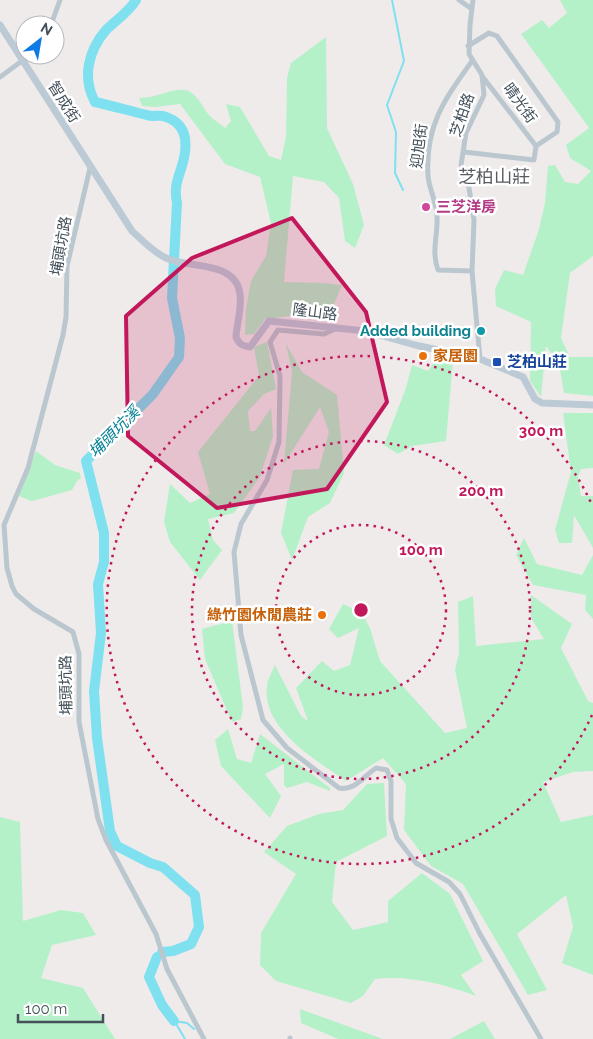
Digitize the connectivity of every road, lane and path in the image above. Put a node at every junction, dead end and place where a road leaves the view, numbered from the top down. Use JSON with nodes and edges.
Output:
{"nodes":[{"id":1,"x":60,"y":0,"type":"edge"},
{"id":2,"x":459,"y":0,"type":"edge"},
{"id":3,"x":473,"y":0,"type":"edge"},
{"id":4,"x":472,"y":9,"type":"junction"},
{"id":5,"x":55,"y":15,"type":"edge"},
{"id":6,"x":0,"y":25,"type":"edge"},
{"id":7,"x":468,"y":46,"type":"junction"},
{"id":8,"x":15,"y":48,"type":"edge"},
{"id":9,"x":472,"y":60,"type":"junction"},
{"id":10,"x":17,"y":65,"type":"edge"},
{"id":11,"x":26,"y":65,"type":"edge"},
{"id":12,"x":482,"y":75,"type":"junction"},
{"id":13,"x":0,"y":77,"type":"edge"},
{"id":14,"x":536,"y":146,"type":"junction"},
{"id":15,"x":464,"y":152,"type":"junction"},
{"id":16,"x":90,"y":168,"type":"junction"},
{"id":17,"x":472,"y":271,"type":"junction"},
{"id":18,"x":336,"y":329,"type":"junction"},
{"id":19,"x":480,"y":359,"type":"junction"},
{"id":20,"x":593,"y":405,"type":"edge"},
{"id":21,"x":204,"y":1039,"type":"edge"},
{"id":22,"x":541,"y":1039,"type":"edge"}],
"edges":[{"from":1,"to":5,"type":"street"},
{"from":2,"to":4,"type":"street"},
{"from":3,"to":4,"type":"street","name":"芝柏路"},
{"from":4,"to":7,"type":"street","name":"芝柏路"},
{"from":6,"to":8,"type":"street","name":"智成街"},
{"from":7,"to":9,"type":"street","name":"芝柏路"},
{"from":7,"to":14,"type":"street"},
{"from":9,"to":12,"type":"street","name":"芝柏路"},
{"from":9,"to":17,"type":"street","name":"迎旭街"},
{"from":10,"to":13,"type":"street"},
{"from":11,"to":16,"type":"street","name":"智成街"},
{"from":12,"to":14,"type":"street","name":"晴光街"},
{"from":12,"to":15,"type":"street","name":"芝柏路"},
{"from":14,"to":15,"type":"street"},
{"from":15,"to":17,"type":"street","name":"芝柏路"},
{"from":16,"to":18,"type":"street","name":"隆山路"},
{"from":16,"to":21,"type":"street","name":"埔頭坑路"},
{"from":17,"to":19,"type":"street","name":"芝柏路"},
{"from":18,"to":19,"type":"street","name":"隆山路"},
{"from":18,"to":22,"type":"street"},
{"from":19,"to":20,"type":"street","name":"隆山路"}]}
